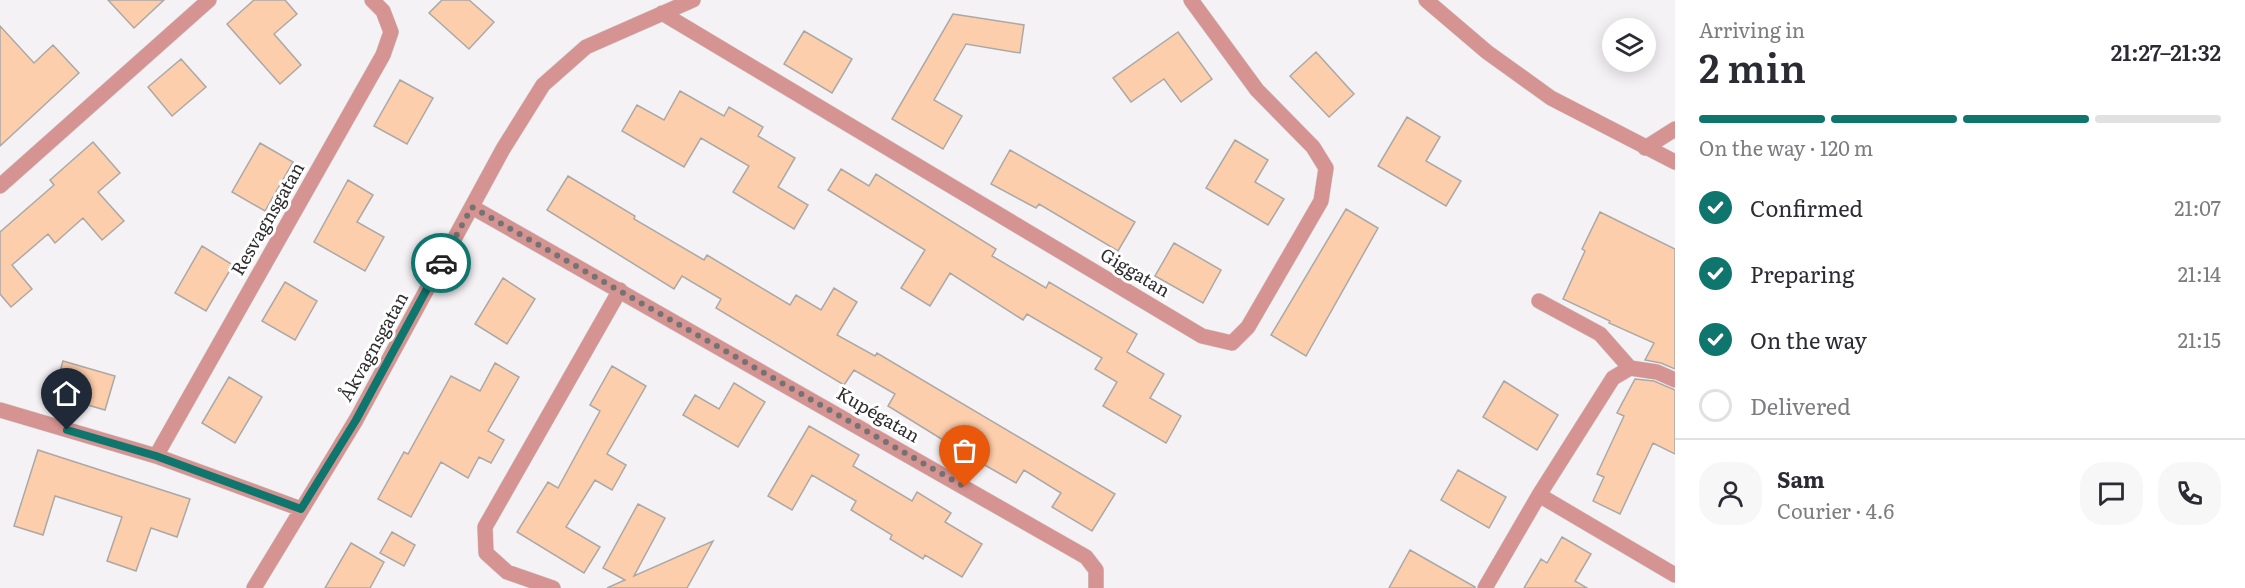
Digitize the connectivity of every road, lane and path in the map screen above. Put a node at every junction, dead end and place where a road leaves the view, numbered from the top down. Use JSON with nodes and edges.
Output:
{"nodes":[{"id":1,"x":208,"y":0,"type":"edge"},
{"id":2,"x":372,"y":0,"type":"edge"},
{"id":3,"x":693,"y":0,"type":"edge"},
{"id":4,"x":1191,"y":0,"type":"edge"},
{"id":5,"x":1426,"y":0,"type":"edge"},
{"id":6,"x":662,"y":13,"type":"junction"},
{"id":7,"x":1675,"y":129,"type":"edge"},
{"id":8,"x":1645,"y":148,"type":"junction"},
{"id":9,"x":1675,"y":162,"type":"edge"},
{"id":10,"x":0,"y":186,"type":"edge"},
{"id":11,"x":472,"y":207,"type":"junction"},
{"id":12,"x":620,"y":290,"type":"junction"},
{"id":13,"x":1539,"y":301,"type":"dead end"},
{"id":14,"x":1630,"y":368,"type":"junction"},
{"id":15,"x":1675,"y":380,"type":"edge"},
{"id":16,"x":0,"y":410,"type":"edge"},
{"id":17,"x":156,"y":456,"type":"junction"},
{"id":18,"x":1539,"y":495,"type":"junction"},
{"id":19,"x":301,"y":509,"type":"junction"},
{"id":20,"x":1675,"y":575,"type":"edge"},
{"id":21,"x":254,"y":588,"type":"edge"},
{"id":22,"x":553,"y":588,"type":"edge"},
{"id":23,"x":1096,"y":588,"type":"edge"},
{"id":24,"x":1485,"y":588,"type":"edge"}],
"edges":[{"from":1,"to":10,"type":"street"},
{"from":2,"to":17,"type":"street","name":"Resvagnsgatan"},
{"from":3,"to":6,"type":"street","name":"Åkvagnsgatan"},
{"from":4,"to":6,"type":"street","name":"Giggatan"},
{"from":5,"to":8,"type":"street"},
{"from":6,"to":11,"type":"street","name":"Åkvagnsgatan"},
{"from":7,"to":8,"type":"street"},
{"from":8,"to":9,"type":"street"},
{"from":11,"to":12,"type":"street","name":"Kupégatan"},
{"from":11,"to":19,"type":"street","name":"Åkvagnsgatan"},
{"from":12,"to":22,"type":"street"},
{"from":12,"to":23,"type":"street","name":"Kupégatan"},
{"from":13,"to":14,"type":"street"},
{"from":14,"to":15,"type":"street"},
{"from":14,"to":18,"type":"street"},
{"from":16,"to":17,"type":"street"},
{"from":17,"to":19,"type":"street"},
{"from":18,"to":20,"type":"street"},
{"from":18,"to":24,"type":"street"},
{"from":19,"to":21,"type":"street","name":"Åkvagnsgatan"}]}
